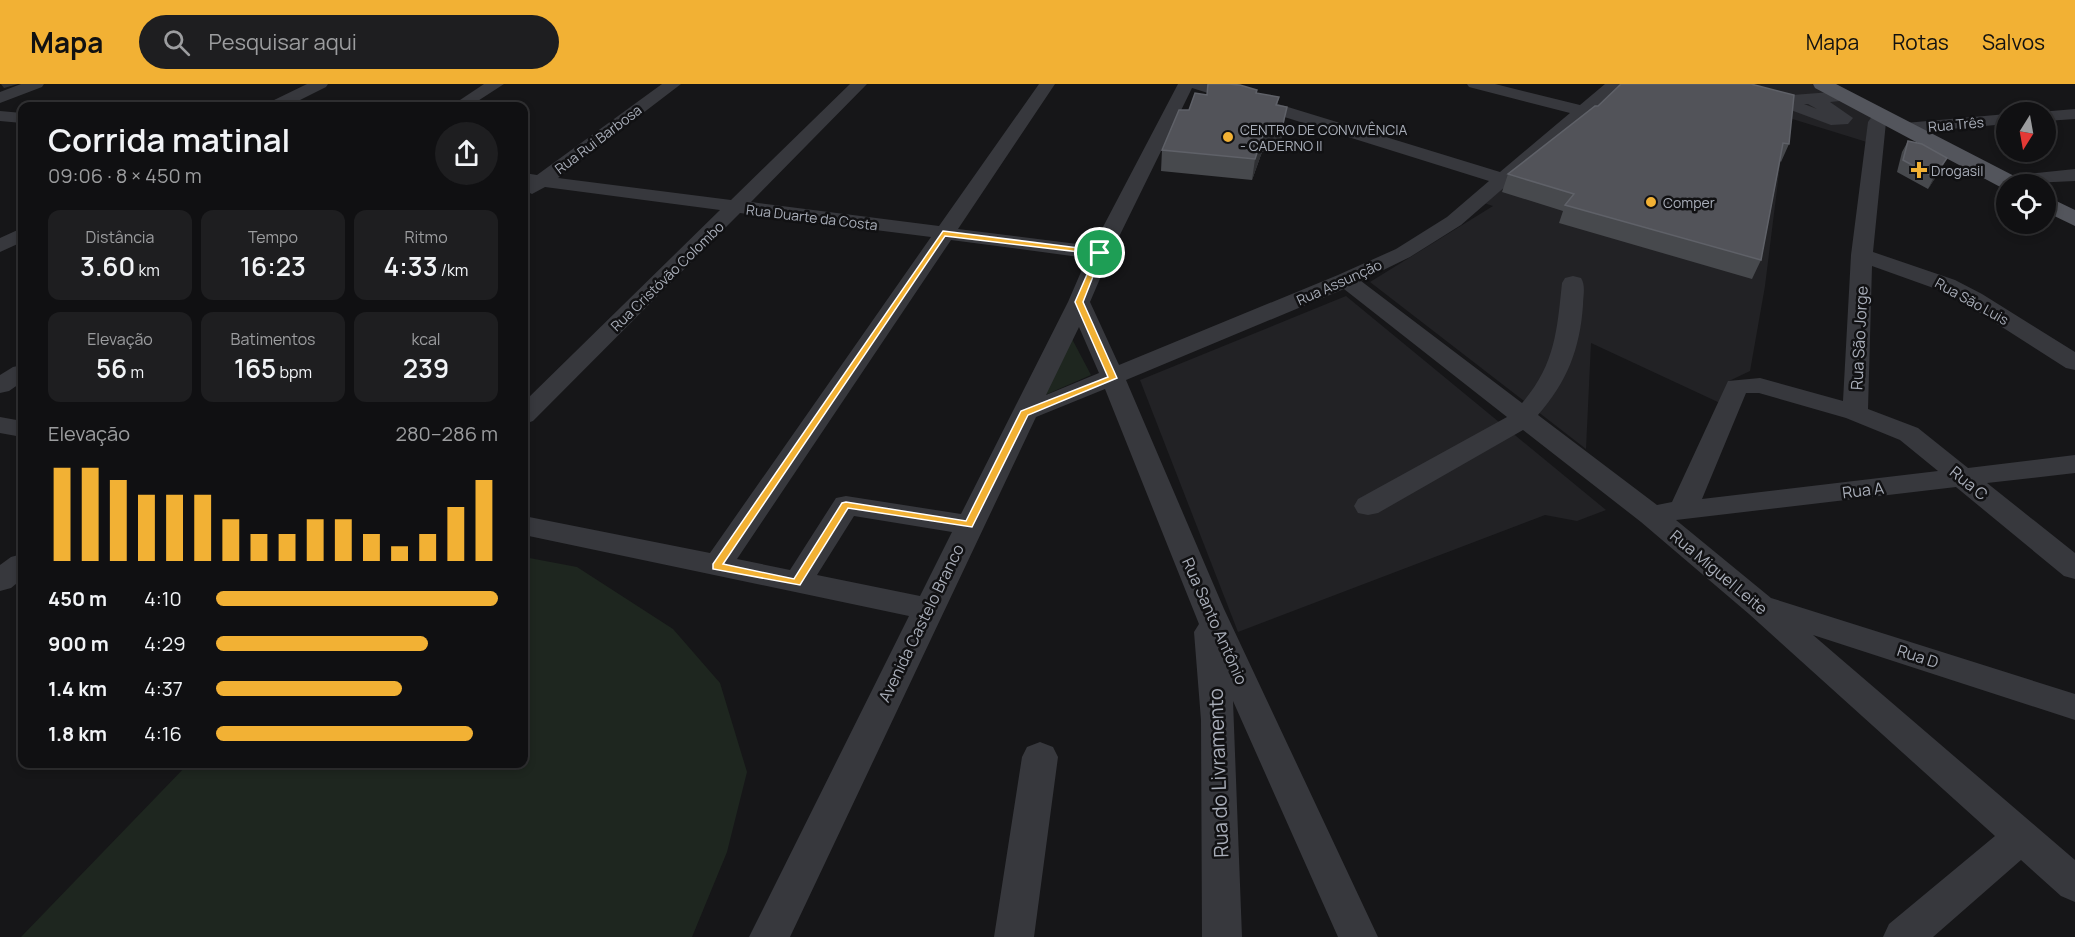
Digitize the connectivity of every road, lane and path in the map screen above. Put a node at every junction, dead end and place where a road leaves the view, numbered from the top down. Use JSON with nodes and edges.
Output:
{"nodes":[{"id":1,"x":36,"y":84,"type":"edge"},
{"id":2,"x":320,"y":84,"type":"edge"},
{"id":3,"x":496,"y":84,"type":"edge"},
{"id":4,"x":673,"y":84,"type":"edge"},
{"id":5,"x":859,"y":84,"type":"edge"},
{"id":6,"x":1047,"y":84,"type":"edge"},
{"id":7,"x":1186,"y":84,"type":"edge"},
{"id":8,"x":1196,"y":84,"type":"edge"},
{"id":9,"x":1475,"y":84,"type":"edge"},
{"id":10,"x":1616,"y":84,"type":"edge"},
{"id":11,"x":1707,"y":84,"type":"edge"},
{"id":12,"x":1787,"y":84,"type":"edge"},
{"id":13,"x":1744,"y":88,"type":"edge"},
{"id":14,"x":1816,"y":91,"type":"edge"},
{"id":15,"x":0,"y":98,"type":"edge"},
{"id":16,"x":1780,"y":101,"type":"junction"},
{"id":17,"x":284,"y":102,"type":"edge"},
{"id":18,"x":466,"y":102,"type":"edge"},
{"id":19,"x":1583,"y":111,"type":"junction"},
{"id":20,"x":2075,"y":114,"type":"edge"},
{"id":21,"x":2056,"y":115,"type":"edge"},
{"id":22,"x":0,"y":116,"type":"edge"},
{"id":23,"x":1881,"y":116,"type":"junction"},
{"id":24,"x":18,"y":118,"type":"edge"},
{"id":25,"x":1996,"y":120,"type":"edge"},
{"id":26,"x":1905,"y":128,"type":"junction"},
{"id":27,"x":2075,"y":175,"type":"edge"},
{"id":28,"x":1996,"y":176,"type":"edge"},
{"id":29,"x":2056,"y":177,"type":"edge"},
{"id":30,"x":1503,"y":178,"type":"junction"},
{"id":31,"x":533,"y":180,"type":"edge"},
{"id":32,"x":736,"y":208,"type":"junction"},
{"id":33,"x":2056,"y":209,"type":"edge"},
{"id":34,"x":2075,"y":219,"type":"edge"},
{"id":35,"x":943,"y":234,"type":"junction"},
{"id":36,"x":18,"y":236,"type":"edge"},
{"id":37,"x":0,"y":246,"type":"edge"},
{"id":38,"x":1100,"y":253,"type":"junction"},
{"id":39,"x":1863,"y":255,"type":"junction"},
{"id":40,"x":1347,"y":280,"type":"junction"},
{"id":41,"x":1573,"y":283,"type":"dead end"},
{"id":42,"x":1079,"y":302,"type":"junction"},
{"id":43,"x":2075,"y":363,"type":"edge"},
{"id":44,"x":18,"y":375,"type":"edge"},
{"id":45,"x":1113,"y":378,"type":"junction"},
{"id":46,"x":0,"y":386,"type":"edge"},
{"id":47,"x":528,"y":412,"type":"edge"},
{"id":48,"x":1855,"y":412,"type":"junction"},
{"id":49,"x":1024,"y":413,"type":"junction"},
{"id":50,"x":1523,"y":417,"type":"junction"},
{"id":51,"x":0,"y":425,"type":"edge"},
{"id":52,"x":18,"y":428,"type":"edge"},
{"id":53,"x":2075,"y":464,"type":"edge"},
{"id":54,"x":1963,"y":478,"type":"junction"},
{"id":55,"x":1368,"y":506,"type":"dead end"},
{"id":56,"x":1666,"y":513,"type":"junction"},
{"id":57,"x":969,"y":525,"type":"junction"},
{"id":58,"x":528,"y":526,"type":"edge"},
{"id":59,"x":717,"y":566,"type":"junction"},
{"id":60,"x":18,"y":567,"type":"edge"},
{"id":61,"x":2075,"y":569,"type":"edge"},
{"id":62,"x":0,"y":580,"type":"edge"},
{"id":63,"x":797,"y":583,"type":"junction"},
{"id":64,"x":1760,"y":606,"type":"junction"},
{"id":65,"x":928,"y":609,"type":"junction"},
{"id":66,"x":1208,"y":609,"type":"junction"},
{"id":67,"x":2075,"y":707,"type":"edge"},
{"id":68,"x":1040,"y":757,"type":"dead end"},
{"id":69,"x":2021,"y":837,"type":"junction"},
{"id":70,"x":2075,"y":884,"type":"edge"},
{"id":71,"x":769,"y":937,"type":"edge"},
{"id":72,"x":1014,"y":937,"type":"edge"},
{"id":73,"x":1222,"y":937,"type":"edge"},
{"id":74,"x":1358,"y":937,"type":"edge"},
{"id":75,"x":1902,"y":937,"type":"edge"}],
"edges":[{"from":1,"to":15,"type":"street"},
{"from":2,"to":17,"type":"street"},
{"from":3,"to":18,"type":"street"},
{"from":4,"to":31,"type":"street","name":"Rua Rui Barbosa"},
{"from":5,"to":32,"type":"street","name":"Rua Cristóvão Colombo"},
{"from":6,"to":35,"type":"street"},
{"from":7,"to":38,"type":"street","name":"Avenida Castelo Branco"},
{"from":8,"to":30,"type":"street"},
{"from":9,"to":19,"type":"street"},
{"from":10,"to":19,"type":"street","name":"Rua Assunção"},
{"from":11,"to":13,"type":"street"},
{"from":12,"to":14,"type":"street"},
{"from":13,"to":16,"type":"street"},
{"from":14,"to":16,"type":"street"},
{"from":14,"to":16,"type":"street"},
{"from":14,"to":23,"type":"main road"},
{"from":19,"to":30,"type":"street","name":"Rua Assunção"},
{"from":20,"to":21,"type":"street"},
{"from":22,"to":24,"type":"street"},
{"from":23,"to":26,"type":"main road"},
{"from":23,"to":39,"type":"street","name":"Rua São Jorge"},
{"from":25,"to":26,"type":"street","name":"Rua Três"},
{"from":26,"to":28,"type":"main road"},
{"from":27,"to":29,"type":"street"},
{"from":30,"to":40,"type":"street","name":"Rua Assunção"},
{"from":31,"to":32,"type":"street","name":"Rua Duarte da Costa"},
{"from":32,"to":35,"type":"street","name":"Rua Duarte da Costa"},
{"from":32,"to":47,"type":"street","name":"Rua Cristóvão Colombo"},
{"from":33,"to":34,"type":"main road"},
{"from":35,"to":38,"type":"street","name":"Rua Duarte da Costa"},
{"from":35,"to":59,"type":"street"},
{"from":36,"to":37,"type":"street"},
{"from":38,"to":42,"type":"street","name":"Avenida Castelo Branco"},
{"from":39,"to":43,"type":"street","name":"Rua São Luis"},
{"from":39,"to":48,"type":"street","name":"Rua São Jorge"},
{"from":40,"to":45,"type":"street","name":"Rua Assunção"},
{"from":40,"to":50,"type":"street","name":"Rua Miguel Leite"},
{"from":41,"to":50,"type":"street"},
{"from":42,"to":45,"type":"street","name":"Rua Santo Antônio"},
{"from":42,"to":49,"type":"street","name":"Avenida Castelo Branco"},
{"from":44,"to":46,"type":"street"},
{"from":45,"to":49,"type":"street","name":"Rua Assunção"},
{"from":45,"to":66,"type":"street","name":"Rua Santo Antônio"},
{"from":48,"to":54,"type":"street","name":"Rua C"},
{"from":48,"to":56,"type":"street","name":"Rua São Jorge"},
{"from":49,"to":57,"type":"street","name":"Avenida Castelo Branco"},
{"from":50,"to":55,"type":"street"},
{"from":50,"to":56,"type":"street","name":"Rua Miguel Leite"},
{"from":51,"to":52,"type":"street"},
{"from":53,"to":54,"type":"street","name":"Rua A"},
{"from":54,"to":56,"type":"street","name":"Rua A"},
{"from":54,"to":61,"type":"street","name":"Rua C"},
{"from":56,"to":64,"type":"street","name":"Rua Miguel Leite"},
{"from":57,"to":63,"type":"street"},
{"from":57,"to":65,"type":"street","name":"Avenida Castelo Branco"},
{"from":58,"to":59,"type":"street"},
{"from":59,"to":63,"type":"street"},
{"from":60,"to":62,"type":"street"},
{"from":63,"to":65,"type":"street"},
{"from":64,"to":67,"type":"street","name":"Rua D"},
{"from":64,"to":69,"type":"street","name":"Rua Miguel Leite"},
{"from":65,"to":71,"type":"street","name":"Avenida Castelo Branco"},
{"from":66,"to":73,"type":"street","name":"Rua do Livramento"},
{"from":66,"to":74,"type":"street","name":"Rua Santo Antônio"},
{"from":68,"to":72,"type":"street"},
{"from":69,"to":70,"type":"street","name":"Rua Miguel Leite"},
{"from":69,"to":75,"type":"street"}]}
